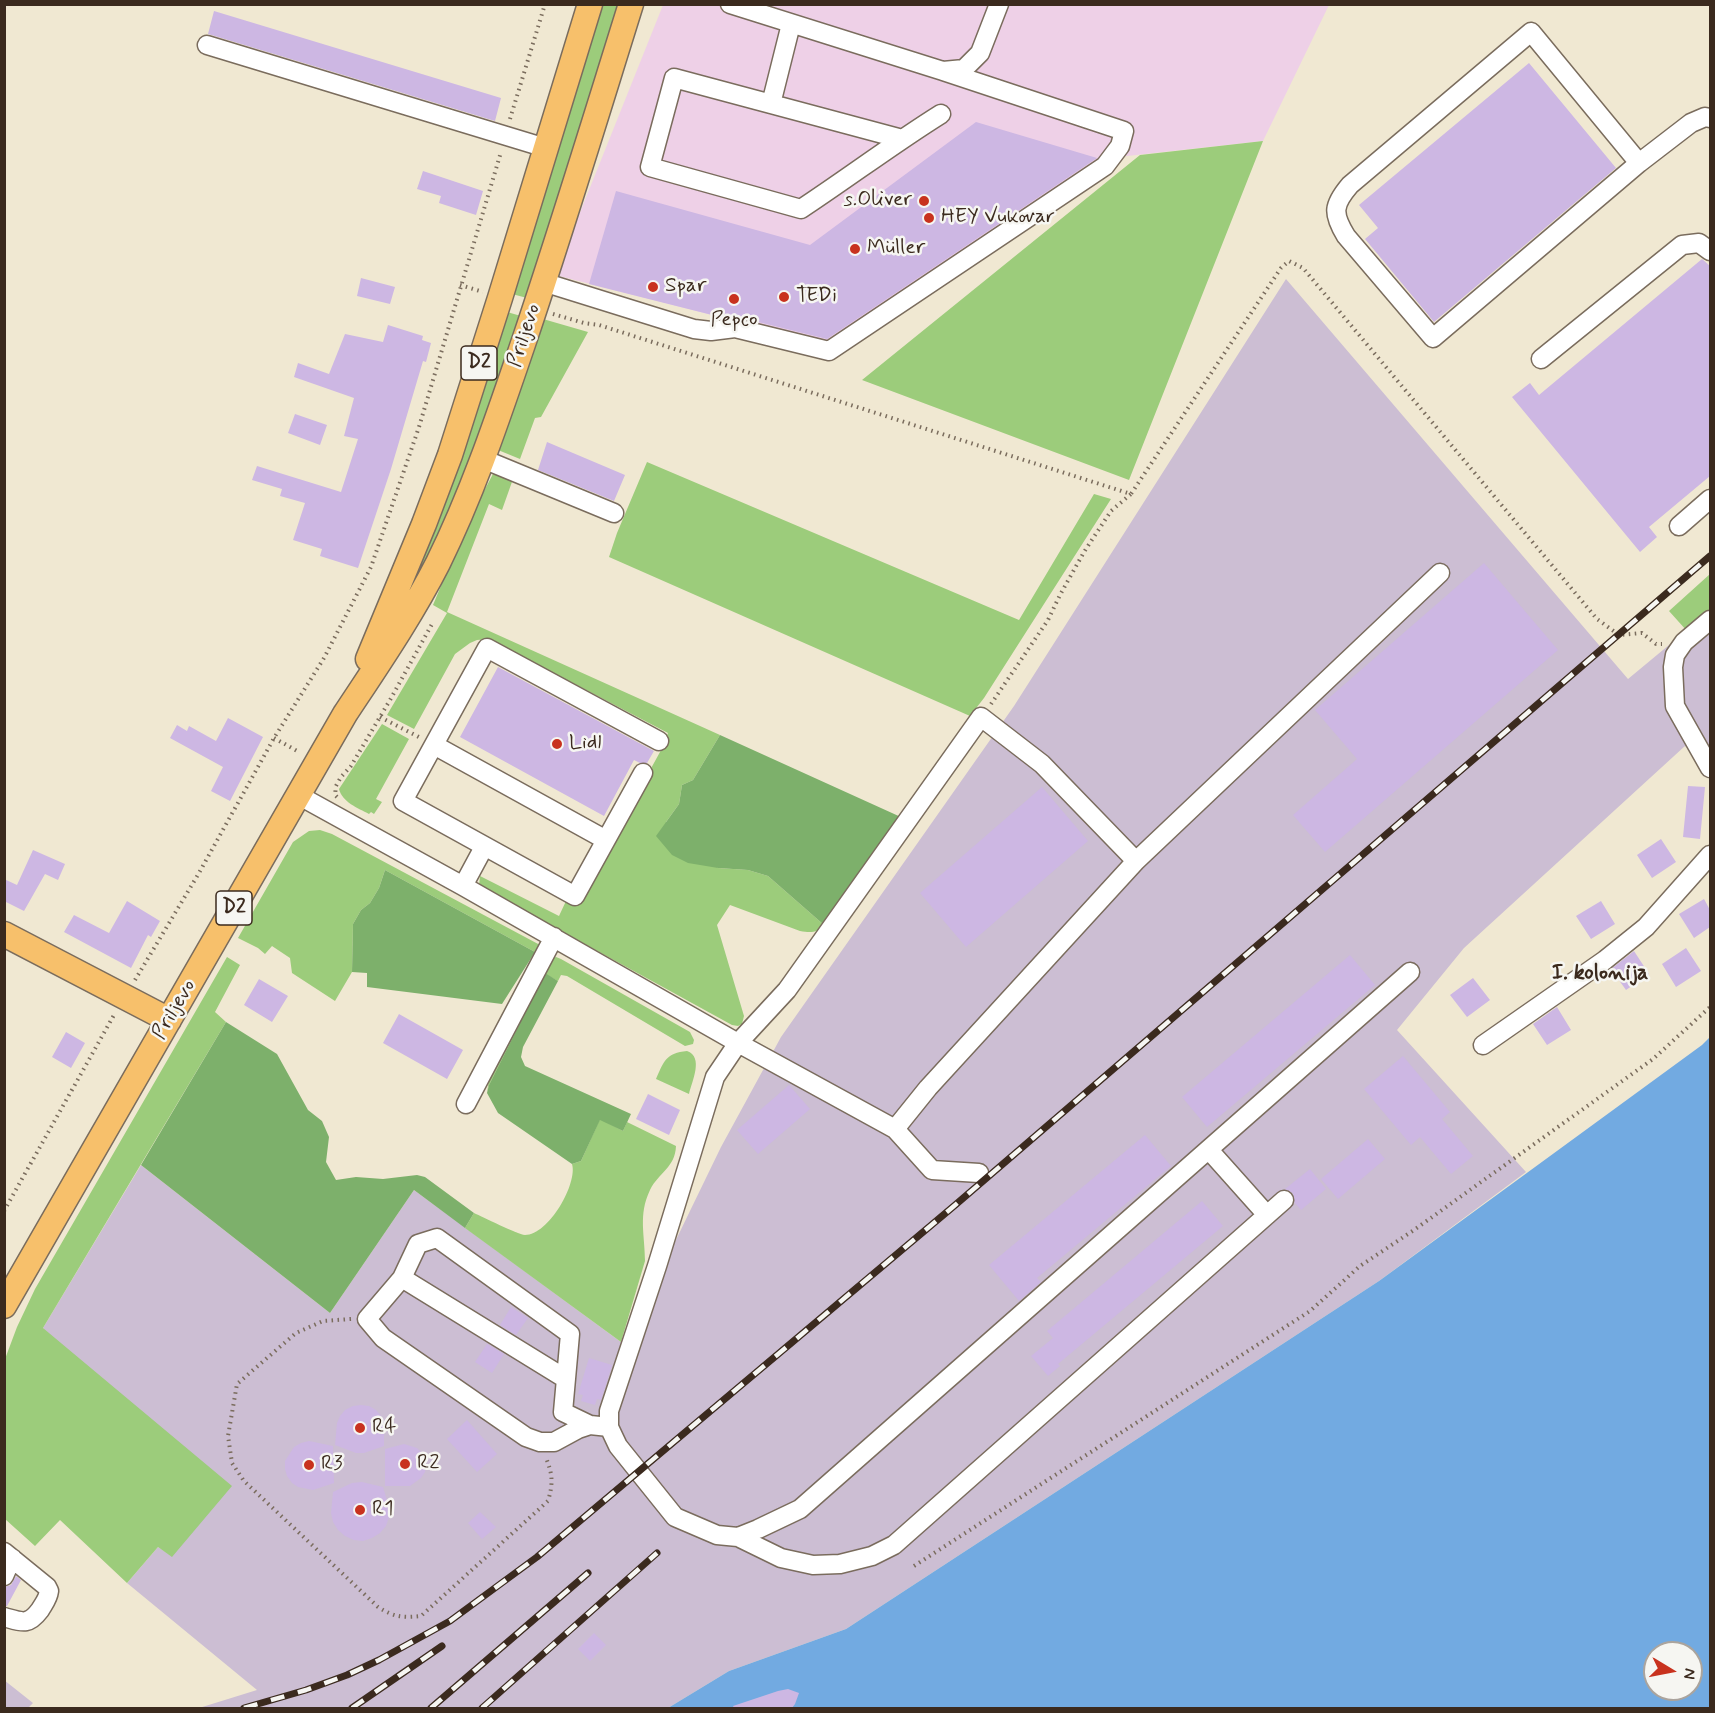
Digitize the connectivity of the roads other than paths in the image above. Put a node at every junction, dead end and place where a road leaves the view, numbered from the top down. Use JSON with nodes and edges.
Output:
{"nodes":[{"id":1,"x":590,"y":4,"type":"edge"},
{"id":2,"x":631,"y":4,"type":"edge"},
{"id":3,"x":730,"y":4,"type":"edge"},
{"id":4,"x":999,"y":4,"type":"edge"},
{"id":5,"x":791,"y":24,"type":"junction"},
{"id":6,"x":207,"y":45,"type":"dead end"},
{"id":7,"x":943,"y":71,"type":"junction"},
{"id":8,"x":771,"y":104,"type":"junction"},
{"id":9,"x":941,"y":114,"type":"dead end"},
{"id":10,"x":1710,"y":118,"type":"edge"},
{"id":11,"x":902,"y":139,"type":"junction"},
{"id":12,"x":546,"y":148,"type":"junction"},
{"id":13,"x":1639,"y":163,"type":"junction"},
{"id":14,"x":1710,"y":251,"type":"edge"},
{"id":15,"x":543,"y":282,"type":"junction"},
{"id":16,"x":1542,"y":359,"type":"dead end"},
{"id":17,"x":483,"y":459,"type":"junction"},
{"id":18,"x":1710,"y":499,"type":"edge"},
{"id":19,"x":614,"y":513,"type":"dead end"},
{"id":20,"x":1679,"y":526,"type":"dead end"},
{"id":21,"x":1440,"y":573,"type":"dead end"},
{"id":22,"x":1710,"y":620,"type":"edge"},
{"id":23,"x":345,"y":714,"type":"junction"},
{"id":24,"x":659,"y":741,"type":"dead end"},
{"id":25,"x":434,"y":745,"type":"junction"},
{"id":26,"x":1710,"y":768,"type":"edge"},
{"id":27,"x":643,"y":773,"type":"dead end"},
{"id":28,"x":298,"y":795,"type":"junction"},
{"id":29,"x":606,"y":840,"type":"junction"},
{"id":30,"x":484,"y":847,"type":"junction"},
{"id":31,"x":1710,"y":855,"type":"edge"},
{"id":32,"x":1136,"y":861,"type":"junction"},
{"id":33,"x":463,"y":886,"type":"junction"},
{"id":34,"x":4,"y":933,"type":"edge"},
{"id":35,"x":554,"y":937,"type":"junction"},
{"id":36,"x":1410,"y":972,"type":"dead end"},
{"id":37,"x":169,"y":1020,"type":"junction"},
{"id":38,"x":738,"y":1043,"type":"junction"},
{"id":39,"x":1483,"y":1045,"type":"dead end"},
{"id":40,"x":466,"y":1104,"type":"dead end"},
{"id":41,"x":896,"y":1129,"type":"junction"},
{"id":42,"x":1209,"y":1150,"type":"junction"},
{"id":43,"x":979,"y":1173,"type":"dead end"},
{"id":44,"x":1284,"y":1200,"type":"dead end"},
{"id":45,"x":1267,"y":1215,"type":"junction"},
{"id":46,"x":402,"y":1278,"type":"junction"},
{"id":47,"x":4,"y":1306,"type":"edge"},
{"id":48,"x":566,"y":1379,"type":"junction"},
{"id":49,"x":590,"y":1425,"type":"junction"},
{"id":50,"x":609,"y":1427,"type":"junction"},
{"id":51,"x":738,"y":1537,"type":"junction"},
{"id":52,"x":8,"y":1555,"type":"edge"},
{"id":53,"x":4,"y":1576,"type":"edge"},
{"id":54,"x":4,"y":1617,"type":"edge"}],
"edges":[{"from":1,"to":12,"type":"main road","name":"Priljevo","number":"D2"},
{"from":2,"to":15,"type":"main road","name":"Priljevo","number":"D2"},
{"from":3,"to":5,"type":"street"},
{"from":4,"to":7,"type":"street"},
{"from":5,"to":7,"type":"street"},
{"from":5,"to":8,"type":"street"},
{"from":6,"to":12,"type":"street"},
{"from":7,"to":15,"type":"street"},
{"from":8,"to":11,"type":"street"},
{"from":8,"to":11,"type":"street"},
{"from":9,"to":11,"type":"street"},
{"from":10,"to":13,"type":"street"},
{"from":12,"to":23,"type":"main road","name":"Priljevo","number":"D2"},
{"from":13,"to":13,"type":"street"},
{"from":14,"to":16,"type":"street"},
{"from":15,"to":17,"type":"main road","name":"Priljevo","number":"D2"},
{"from":17,"to":19,"type":"street"},
{"from":17,"to":23,"type":"main road","name":"Priljevo","number":"D2"},
{"from":18,"to":20,"type":"street"},
{"from":21,"to":32,"type":"street"},
{"from":22,"to":26,"type":"street"},
{"from":23,"to":28,"type":"main road","name":"Priljevo","number":"D2"},
{"from":24,"to":25,"type":"street"},
{"from":25,"to":29,"type":"street"},
{"from":25,"to":30,"type":"street"},
{"from":27,"to":29,"type":"street"},
{"from":28,"to":33,"type":"street"},
{"from":28,"to":37,"type":"main road","name":"Priljevo","number":"D2"},
{"from":29,"to":30,"type":"street"},
{"from":30,"to":33,"type":"street"},
{"from":31,"to":39,"type":"street"},
{"from":32,"to":38,"type":"street"},
{"from":32,"to":41,"type":"street"},
{"from":33,"to":35,"type":"street"},
{"from":34,"to":37,"type":"main road"},
{"from":35,"to":38,"type":"street"},
{"from":35,"to":40,"type":"street"},
{"from":36,"to":42,"type":"street"},
{"from":37,"to":47,"type":"main road","name":"Priljevo","number":"D2"},
{"from":38,"to":41,"type":"street"},
{"from":38,"to":50,"type":"street"},
{"from":41,"to":43,"type":"street"},
{"from":42,"to":45,"type":"street"},
{"from":42,"to":51,"type":"street"},
{"from":44,"to":45,"type":"street"},
{"from":45,"to":51,"type":"street"},
{"from":46,"to":48,"type":"street"},
{"from":46,"to":48,"type":"street"},
{"from":46,"to":49,"type":"street"},
{"from":48,"to":49,"type":"street"},
{"from":49,"to":50,"type":"street"},
{"from":50,"to":51,"type":"street"},
{"from":52,"to":53,"type":"street"},
{"from":52,"to":54,"type":"street"}]}
